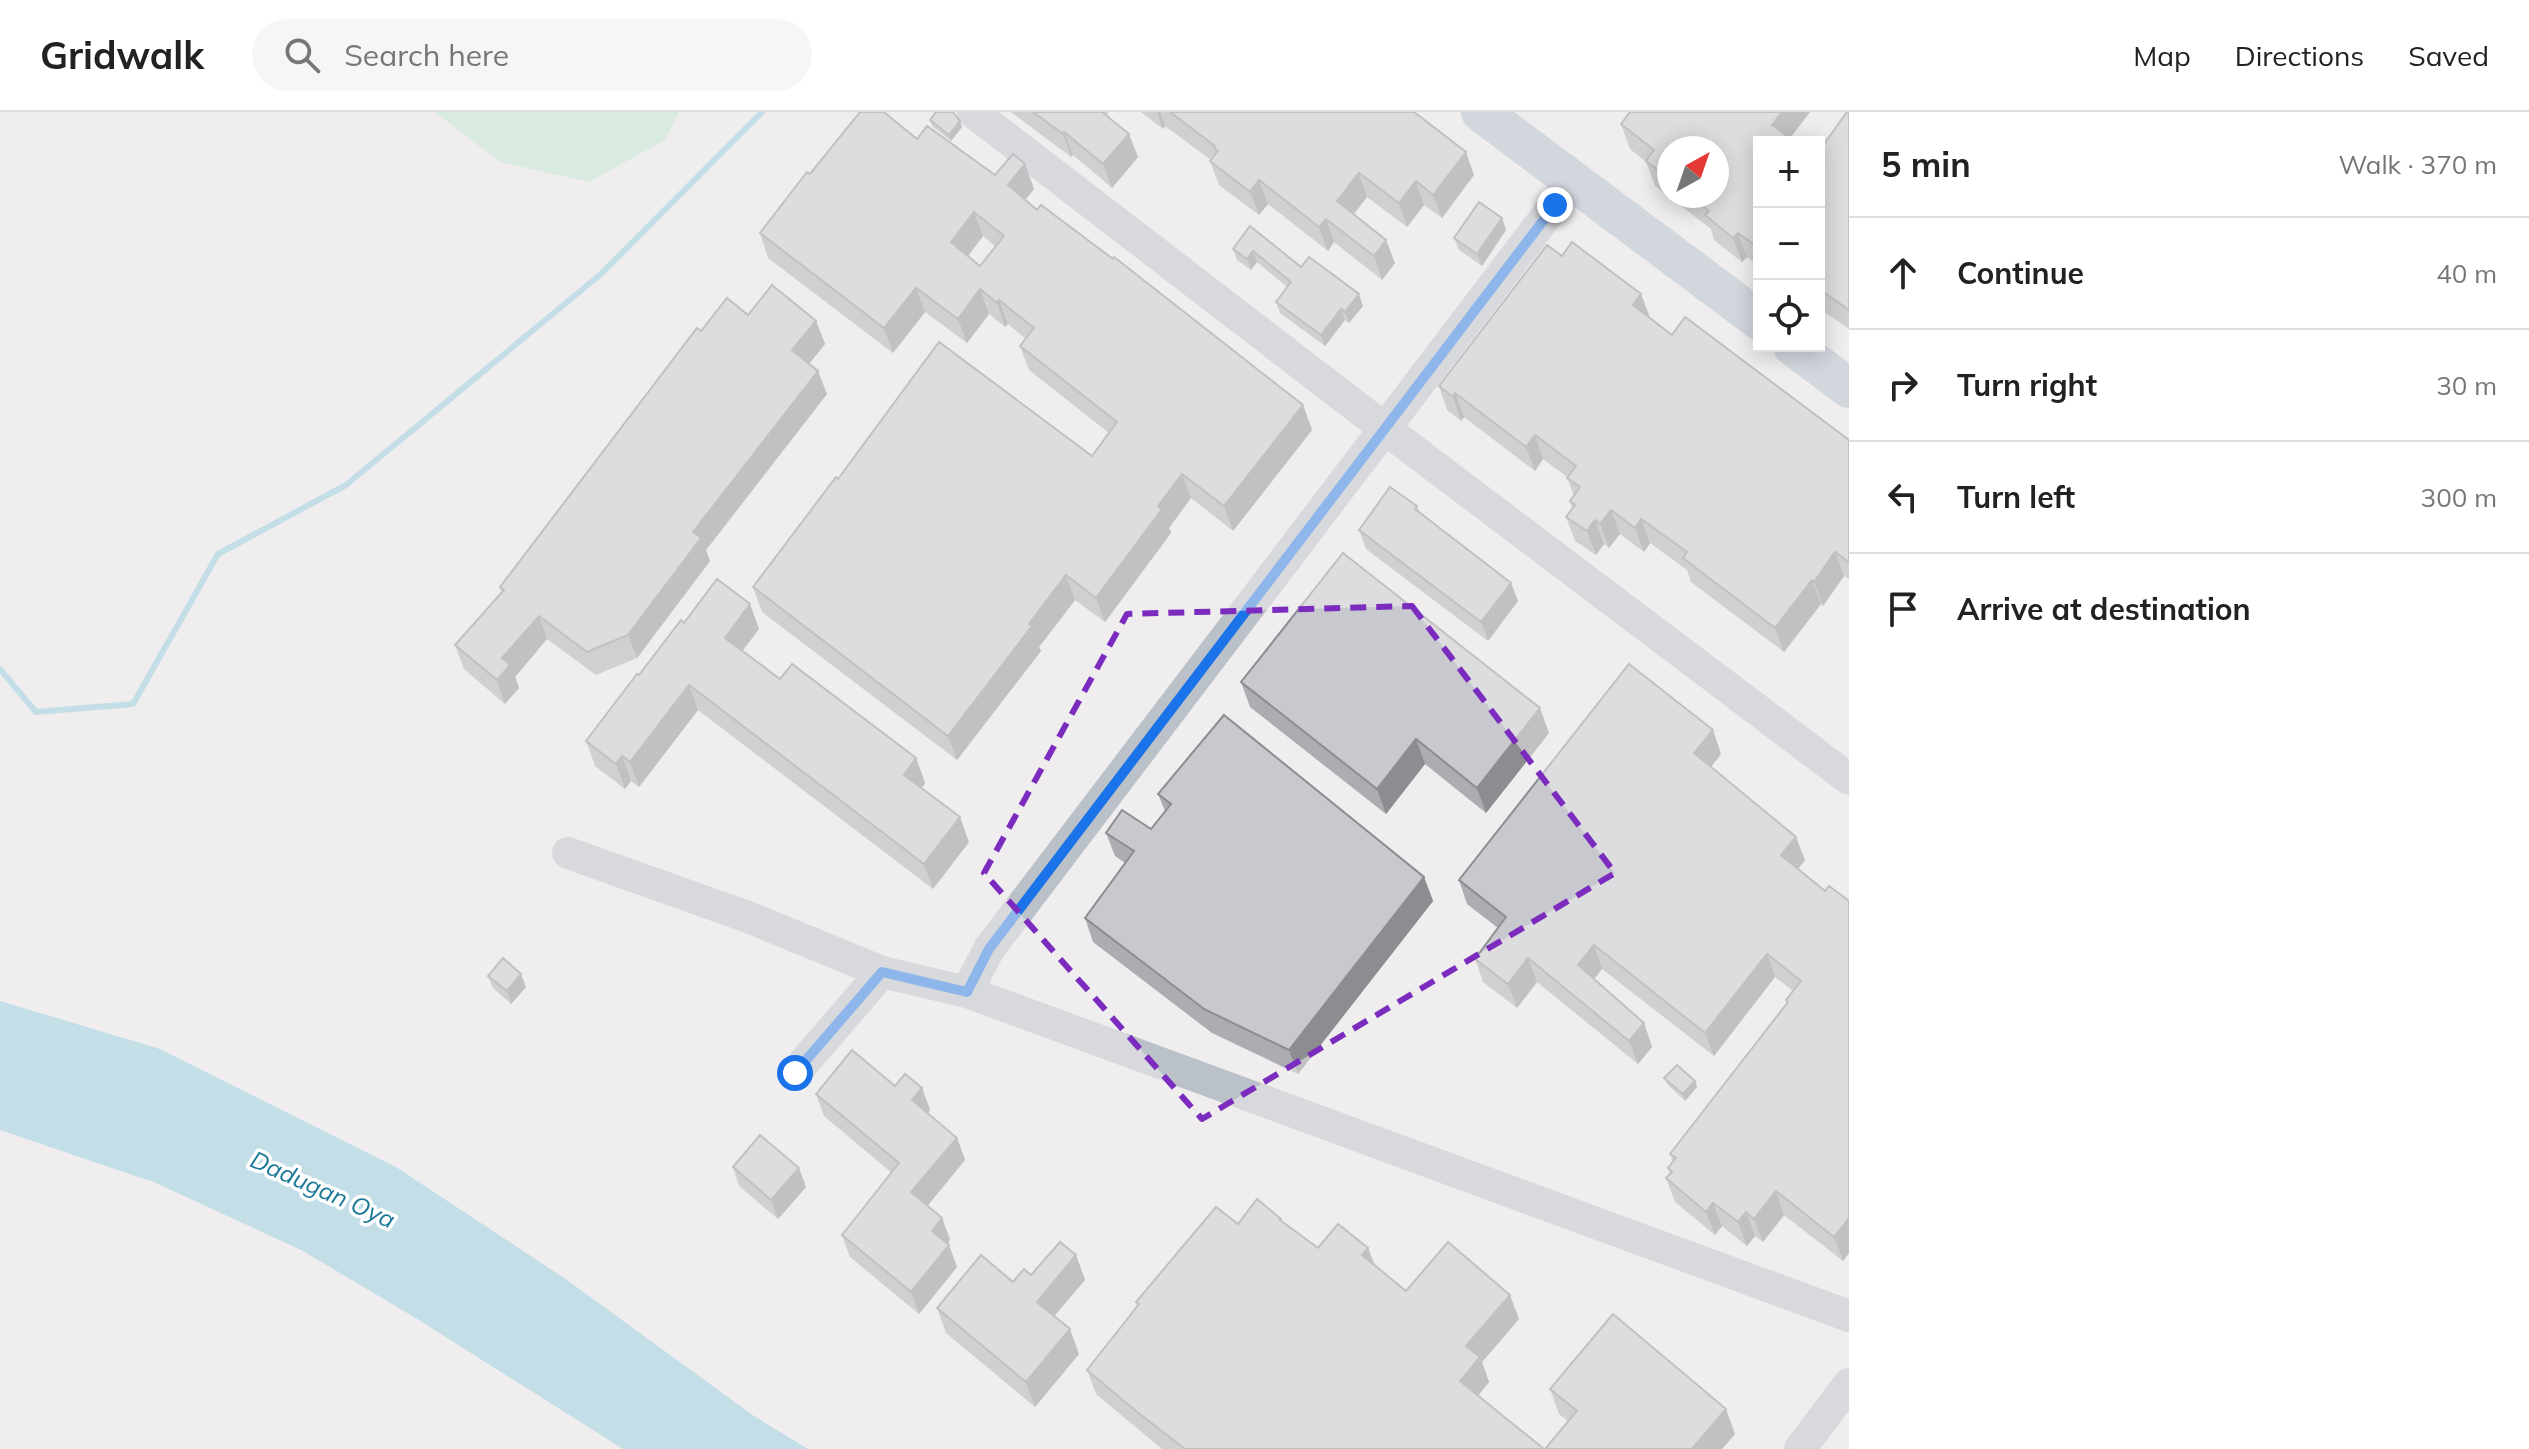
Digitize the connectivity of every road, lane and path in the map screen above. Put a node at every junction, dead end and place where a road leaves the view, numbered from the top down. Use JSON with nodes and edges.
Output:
{"nodes":[{"id":1,"x":973,"y":112,"type":"edge"},
{"id":2,"x":1481,"y":112,"type":"edge"},
{"id":3,"x":1573,"y":181,"type":"junction"},
{"id":4,"x":1753,"y":316,"type":"edge"},
{"id":5,"x":1801,"y":352,"type":"edge"},
{"id":6,"x":1849,"y":388,"type":"edge"},
{"id":7,"x":1384,"y":428,"type":"junction"},
{"id":8,"x":1849,"y":779,"type":"edge"},
{"id":9,"x":568,"y":853,"type":"dead end"},
{"id":10,"x":882,"y":972,"type":"junction"},
{"id":11,"x":967,"y":992,"type":"junction"},
{"id":12,"x":795,"y":1073,"type":"dead end"},
{"id":13,"x":1849,"y":1316,"type":"edge"},
{"id":14,"x":1849,"y":1384,"type":"edge"},
{"id":15,"x":1800,"y":1449,"type":"edge"}],
"edges":[{"from":1,"to":7,"type":"street"},
{"from":2,"to":3,"type":"main road"},
{"from":3,"to":4,"type":"main road"},
{"from":3,"to":7,"type":"street"},
{"from":5,"to":6,"type":"main road"},
{"from":7,"to":8,"type":"street"},
{"from":7,"to":11,"type":"street"},
{"from":9,"to":10,"type":"street"},
{"from":10,"to":11,"type":"street"},
{"from":10,"to":12,"type":"street"},
{"from":11,"to":13,"type":"street"},
{"from":14,"to":15,"type":"street"}]}
